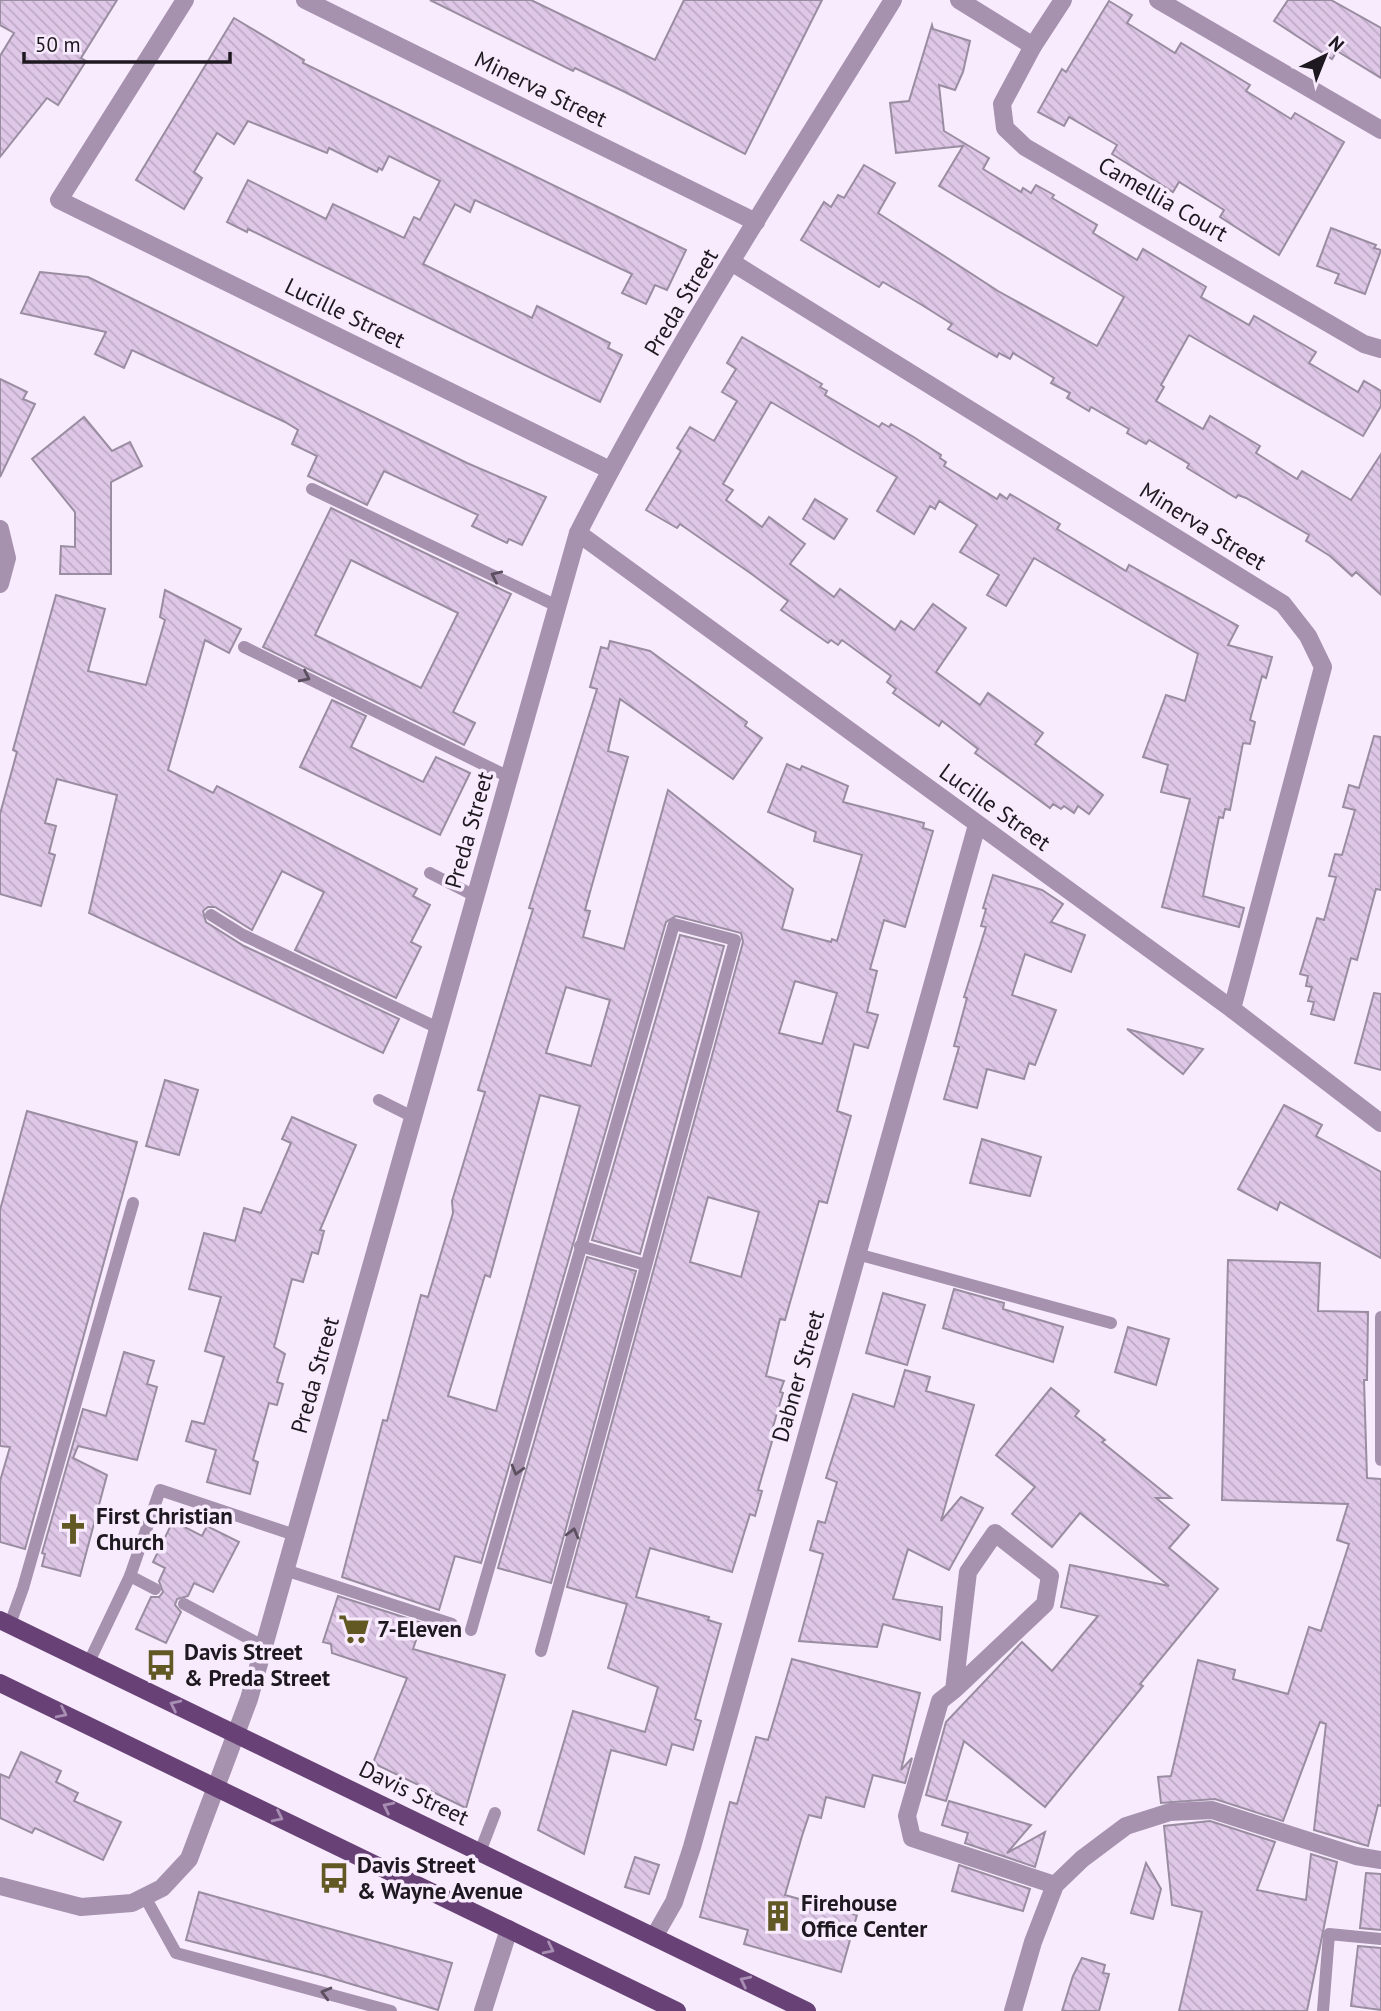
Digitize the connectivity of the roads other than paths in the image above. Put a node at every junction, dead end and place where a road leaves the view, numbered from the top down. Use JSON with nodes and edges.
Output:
{"nodes":[{"id":1,"x":185,"y":0,"type":"edge"},
{"id":2,"x":305,"y":0,"type":"edge"},
{"id":3,"x":893,"y":0,"type":"edge"},
{"id":4,"x":959,"y":0,"type":"edge"},
{"id":5,"x":1063,"y":0,"type":"edge"},
{"id":6,"x":1158,"y":0,"type":"edge"},
{"id":7,"x":1033,"y":46,"type":"junction"},
{"id":8,"x":1381,"y":130,"type":"edge"},
{"id":9,"x":756,"y":222,"type":"junction"},
{"id":10,"x":733,"y":263,"type":"junction"},
{"id":11,"x":1381,"y":349,"type":"edge"},
{"id":12,"x":610,"y":470,"type":"junction"},
{"id":13,"x":312,"y":489,"type":"dead end"},
{"id":14,"x":0,"y":529,"type":"edge"},
{"id":15,"x":578,"y":533,"type":"junction"},
{"id":16,"x":0,"y":584,"type":"edge"},
{"id":17,"x":557,"y":606,"type":"junction"},
{"id":18,"x":244,"y":647,"type":"dead end"},
{"id":19,"x":509,"y":777,"type":"junction"},
{"id":20,"x":977,"y":825,"type":"junction"},
{"id":21,"x":430,"y":873,"type":"dead end"},
{"id":22,"x":475,"y":896,"type":"junction"},
{"id":23,"x":211,"y":915,"type":"dead end"},
{"id":24,"x":1232,"y":1009,"type":"junction"},
{"id":25,"x":438,"y":1028,"type":"junction"},
{"id":26,"x":379,"y":1100,"type":"dead end"},
{"id":27,"x":413,"y":1117,"type":"junction"},
{"id":28,"x":1381,"y":1123,"type":"edge"},
{"id":29,"x":133,"y":1203,"type":"dead end"},
{"id":30,"x":580,"y":1246,"type":"junction"},
{"id":31,"x":857,"y":1254,"type":"junction"},
{"id":32,"x":646,"y":1265,"type":"junction"},
{"id":33,"x":1381,"y":1317,"type":"edge"},
{"id":34,"x":1111,"y":1323,"type":"dead end"},
{"id":35,"x":1381,"y":1460,"type":"edge"},
{"id":36,"x":295,"y":1535,"type":"junction"},
{"id":37,"x":285,"y":1570,"type":"junction"},
{"id":38,"x":130,"y":1576,"type":"junction"},
{"id":39,"x":155,"y":1589,"type":"dead end"},
{"id":40,"x":184,"y":1604,"type":"dead end"},
{"id":41,"x":5,"y":1622,"type":"edge"},
{"id":42,"x":452,"y":1624,"type":"dead end"},
{"id":43,"x":471,"y":1630,"type":"dead end"},
{"id":44,"x":263,"y":1646,"type":"junction"},
{"id":45,"x":541,"y":1651,"type":"dead end"},
{"id":46,"x":88,"y":1664,"type":"junction"},
{"id":47,"x":0,"y":1683,"type":"edge"},
{"id":48,"x":954,"y":1690,"type":"junction"},
{"id":49,"x":236,"y":1735,"type":"junction"},
{"id":50,"x":217,"y":1787,"type":"junction"},
{"id":51,"x":495,"y":1813,"type":"dead end"},
{"id":52,"x":480,"y":1852,"type":"junction"},
{"id":53,"x":1381,"y":1860,"type":"edge"},
{"id":54,"x":1055,"y":1885,"type":"junction"},
{"id":55,"x":0,"y":1886,"type":"edge"},
{"id":56,"x":145,"y":1897,"type":"junction"},
{"id":57,"x":509,"y":1929,"type":"junction"},
{"id":58,"x":654,"y":1937,"type":"junction"},
{"id":59,"x":1381,"y":1939,"type":"edge"},
{"id":60,"x":391,"y":2011,"type":"edge"},
{"id":61,"x":483,"y":2011,"type":"edge"},
{"id":62,"x":677,"y":2011,"type":"edge"},
{"id":63,"x":807,"y":2011,"type":"edge"},
{"id":64,"x":1013,"y":2011,"type":"edge"},
{"id":65,"x":1323,"y":2011,"type":"edge"}],
"edges":[{"from":1,"to":12,"type":"street","name":"Lucille Street"},
{"from":2,"to":9,"type":"street","name":"Minerva Street"},
{"from":3,"to":9,"type":"street","name":"Preda Street"},
{"from":4,"to":7,"type":"street"},
{"from":5,"to":7,"type":"street","name":"Camellia Court"},
{"from":6,"to":8,"type":"street"},
{"from":7,"to":11,"type":"street","name":"Camellia Court"},
{"from":9,"to":10,"type":"street","name":"Preda Street"},
{"from":10,"to":12,"type":"street","name":"Preda Street"},
{"from":10,"to":24,"type":"street","name":"Minerva Street"},
{"from":12,"to":15,"type":"street","name":"Preda Street"},
{"from":17,"to":13,"type":"lane","one_way":true},
{"from":14,"to":16,"type":"street"},
{"from":15,"to":17,"type":"street","name":"Preda Street"},
{"from":15,"to":20,"type":"street","name":"Lucille Street"},
{"from":17,"to":19,"type":"street","name":"Preda Street"},
{"from":18,"to":19,"type":"lane","one_way":true},
{"from":19,"to":22,"type":"street","name":"Preda Street"},
{"from":20,"to":24,"type":"street","name":"Lucille Street"},
{"from":20,"to":31,"type":"street","name":"Dabner Street"},
{"from":21,"to":22,"type":"lane"},
{"from":22,"to":25,"type":"street","name":"Preda Street"},
{"from":23,"to":25,"type":"lane"},
{"from":24,"to":28,"type":"street","name":"Lucille Street"},
{"from":25,"to":27,"type":"street","name":"Preda Street"},
{"from":26,"to":27,"type":"lane"},
{"from":27,"to":36,"type":"street","name":"Preda Street"},
{"from":29,"to":41,"type":"lane"},
{"from":30,"to":32,"type":"lane"},
{"from":30,"to":32,"type":"lane"},
{"from":30,"to":43,"type":"lane","one_way":true},
{"from":31,"to":34,"type":"lane"},
{"from":31,"to":58,"type":"street","name":"Dabner Street"},
{"from":45,"to":32,"type":"lane","one_way":true},
{"from":33,"to":35,"type":"lane"},
{"from":36,"to":37,"type":"street","name":"Preda Street"},
{"from":36,"to":38,"type":"lane"},
{"from":37,"to":42,"type":"lane"},
{"from":37,"to":44,"type":"street","name":"Preda Street"},
{"from":38,"to":39,"type":"lane"},
{"from":38,"to":46,"type":"lane"},
{"from":40,"to":44,"type":"lane"},
{"from":41,"to":46,"type":"main road","name":"Davis Street"},
{"from":44,"to":49,"type":"street","name":"Preda Street"},
{"from":49,"to":46,"type":"main road","name":"Davis Street","one_way":true},
{"from":47,"to":50,"type":"main road","one_way":true},
{"from":48,"to":48,"type":"street"},
{"from":48,"to":54,"type":"street"},
{"from":49,"to":50,"type":"street","name":"Preda Street"},
{"from":52,"to":49,"type":"main road","name":"Davis Street","one_way":true},
{"from":50,"to":56,"type":"street","name":"Preda Street"},
{"from":50,"to":57,"type":"main road","one_way":true},
{"from":51,"to":52,"type":"lane"},
{"from":52,"to":58,"type":"main road","name":"Davis Street"},
{"from":53,"to":54,"type":"street"},
{"from":54,"to":64,"type":"street"},
{"from":55,"to":56,"type":"street"},
{"from":60,"to":56,"type":"lane","one_way":true},
{"from":57,"to":61,"type":"street"},
{"from":57,"to":62,"type":"main road","one_way":true},
{"from":63,"to":58,"type":"main road","name":"Davis Street","one_way":true},
{"from":59,"to":65,"type":"lane"}]}
